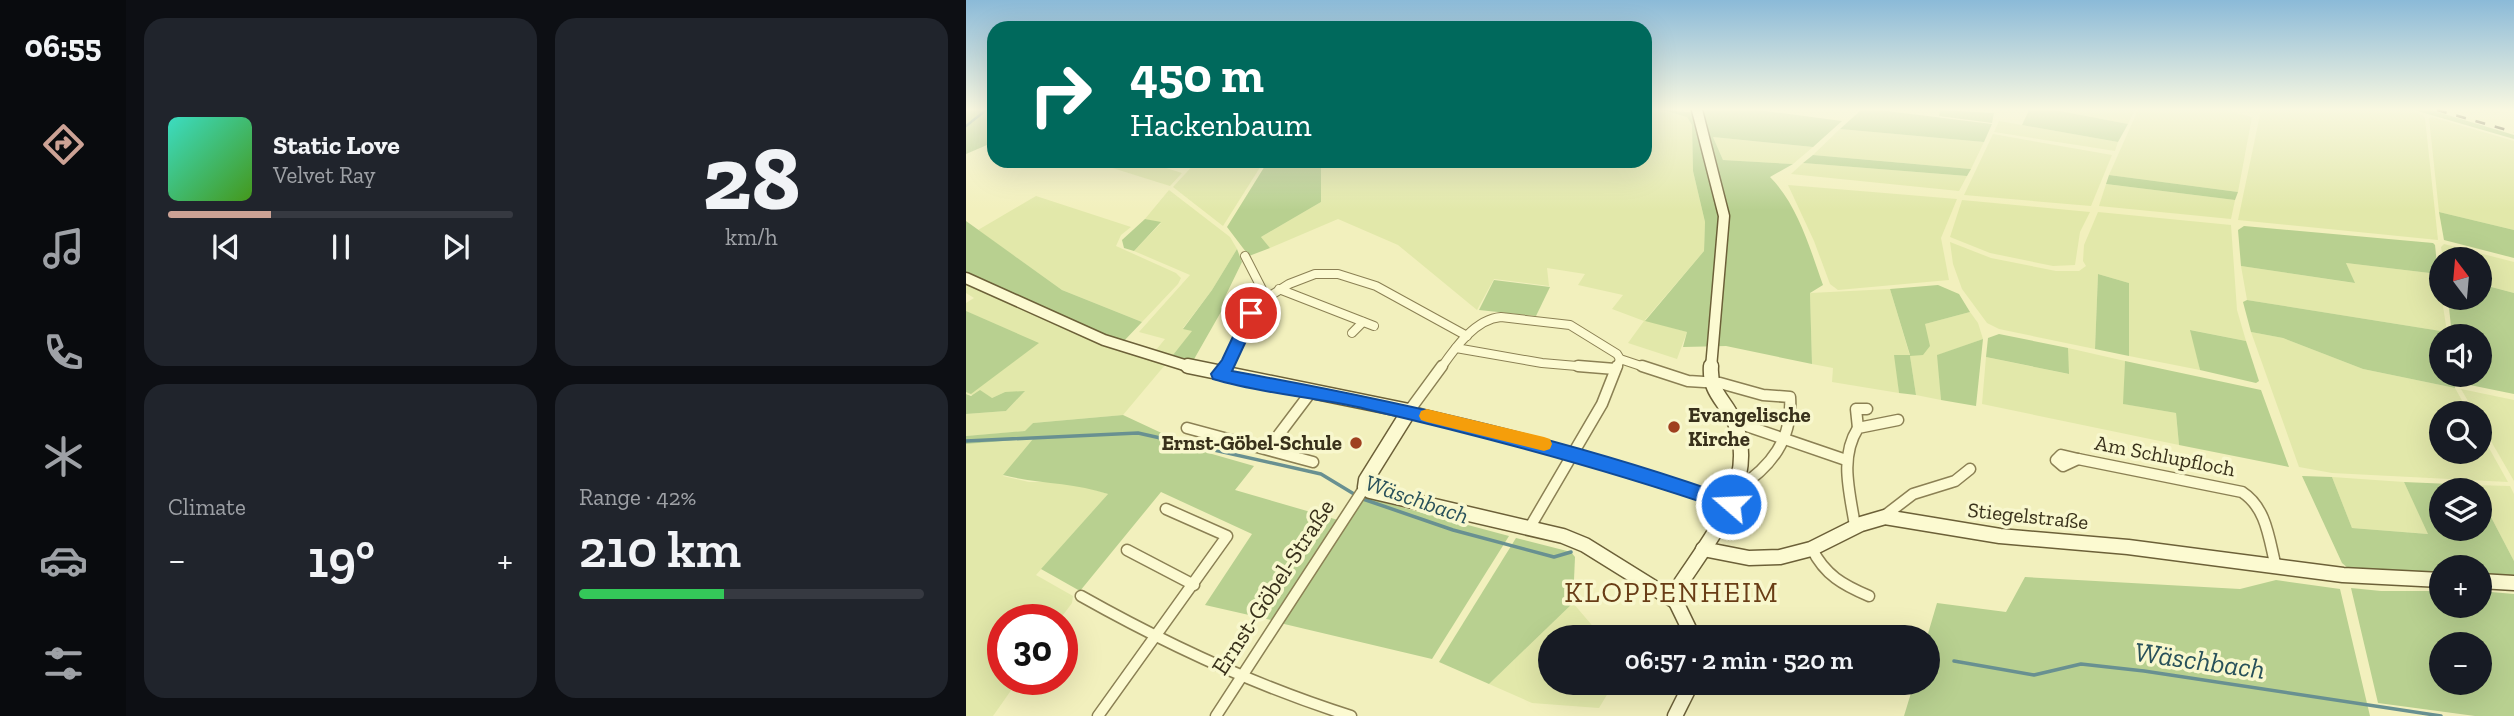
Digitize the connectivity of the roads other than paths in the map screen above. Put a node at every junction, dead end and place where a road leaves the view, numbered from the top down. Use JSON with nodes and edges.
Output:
{"nodes":[{"id":1,"x":1706,"y":143,"type":"edge"},
{"id":2,"x":1245,"y":256,"type":"dead end"},
{"id":3,"x":966,"y":278,"type":"edge"},
{"id":4,"x":1279,"y":289,"type":"junction"},
{"id":5,"x":1266,"y":297,"type":"junction"},
{"id":6,"x":1363,"y":322,"type":"junction"},
{"id":7,"x":1374,"y":326,"type":"dead end"},
{"id":8,"x":1352,"y":333,"type":"dead end"},
{"id":9,"x":1467,"y":336,"type":"junction"},
{"id":10,"x":1456,"y":348,"type":"junction"},
{"id":11,"x":1620,"y":359,"type":"junction"},
{"id":12,"x":1615,"y":369,"type":"junction"},
{"id":13,"x":1219,"y":374,"type":"junction"},
{"id":14,"x":1711,"y":383,"type":"junction"},
{"id":15,"x":1311,"y":392,"type":"junction"},
{"id":16,"x":1867,"y":409,"type":"dead end"},
{"id":17,"x":1409,"y":411,"type":"junction"},
{"id":18,"x":1898,"y":420,"type":"dead end"},
{"id":19,"x":1735,"y":422,"type":"junction"},
{"id":20,"x":1187,"y":428,"type":"dead end"},
{"id":21,"x":1858,"y":428,"type":"junction"},
{"id":22,"x":1785,"y":440,"type":"junction"},
{"id":23,"x":1268,"y":449,"type":"junction"},
{"id":24,"x":1573,"y":453,"type":"junction"},
{"id":25,"x":2078,"y":458,"type":"dead end"},
{"id":26,"x":1846,"y":460,"type":"junction"},
{"id":27,"x":1313,"y":462,"type":"dead end"},
{"id":28,"x":1970,"y":469,"type":"dead end"},
{"id":29,"x":1737,"y":489,"type":"junction"},
{"id":30,"x":1361,"y":493,"type":"junction"},
{"id":31,"x":1731,"y":504,"type":"junction"},
{"id":32,"x":1166,"y":509,"type":"dead end"},
{"id":33,"x":1882,"y":517,"type":"junction"},
{"id":34,"x":1855,"y":526,"type":"junction"},
{"id":35,"x":1530,"y":527,"type":"junction"},
{"id":36,"x":1703,"y":549,"type":"junction"},
{"id":37,"x":1812,"y":549,"type":"junction"},
{"id":38,"x":1127,"y":550,"type":"dead end"},
{"id":39,"x":2276,"y":567,"type":"junction"},
{"id":40,"x":2358,"y":576,"type":"joint"},
{"id":41,"x":2429,"y":579,"type":"edge"},
{"id":42,"x":2492,"y":582,"type":"edge"},
{"id":43,"x":2514,"y":583,"type":"edge"},
{"id":44,"x":1194,"y":585,"type":"junction"},
{"id":45,"x":1081,"y":596,"type":"dead end"},
{"id":46,"x":1869,"y":596,"type":"dead end"},
{"id":47,"x":1675,"y":601,"type":"junction"},
{"id":48,"x":1688,"y":625,"type":"edge"},
{"id":49,"x":1156,"y":639,"type":"junction"},
{"id":50,"x":1240,"y":679,"type":"junction"},
{"id":51,"x":1686,"y":695,"type":"edge"},
{"id":52,"x":1321,"y":712,"type":"edge"},
{"id":53,"x":1097,"y":716,"type":"edge"},
{"id":54,"x":1216,"y":716,"type":"edge"},
{"id":55,"x":1351,"y":716,"type":"edge"},
{"id":56,"x":1675,"y":716,"type":"edge"}],
"edges":[{"from":1,"to":14,"type":"street"},
{"from":2,"to":5,"type":"street"},
{"from":3,"to":13,"type":"street"},
{"from":4,"to":5,"type":"street"},
{"from":4,"to":6,"type":"street"},
{"from":4,"to":9,"type":"street"},
{"from":5,"to":13,"type":"street"},
{"from":6,"to":7,"type":"street"},
{"from":6,"to":8,"type":"street"},
{"from":9,"to":10,"type":"street"},
{"from":9,"to":11,"type":"street"},
{"from":10,"to":12,"type":"street"},
{"from":10,"to":17,"type":"street"},
{"from":11,"to":12,"type":"street"},
{"from":11,"to":14,"type":"street"},
{"from":12,"to":24,"type":"street"},
{"from":13,"to":15,"type":"street"},
{"from":14,"to":19,"type":"street"},
{"from":14,"to":22,"type":"street"},
{"from":15,"to":17,"type":"street"},
{"from":15,"to":23,"type":"street"},
{"from":16,"to":21,"type":"street"},
{"from":17,"to":24,"type":"street"},
{"from":17,"to":30,"type":"street","name":"Ernst-Göbel-Straße"},
{"from":18,"to":21,"type":"street"},
{"from":19,"to":22,"type":"street"},
{"from":19,"to":29,"type":"street"},
{"from":20,"to":23,"type":"street"},
{"from":21,"to":26,"type":"street"},
{"from":22,"to":26,"type":"street"},
{"from":22,"to":29,"type":"street"},
{"from":23,"to":27,"type":"street"},
{"from":24,"to":31,"type":"street"},
{"from":24,"to":35,"type":"street"},
{"from":25,"to":39,"type":"street","name":"Am Schlupfloch"},
{"from":26,"to":34,"type":"street"},
{"from":28,"to":33,"type":"street"},
{"from":29,"to":31,"type":"street"},
{"from":30,"to":35,"type":"street"},
{"from":30,"to":50,"type":"street","name":"Ernst-Göbel-Straße"},
{"from":31,"to":36,"type":"street"},
{"from":32,"to":44,"type":"street"},
{"from":33,"to":34,"type":"street","name":"Stiegelstraße"},
{"from":33,"to":39,"type":"street","name":"Stiegelstraße"},
{"from":34,"to":37,"type":"street","name":"Stiegelstraße"},
{"from":35,"to":47,"type":"street"},
{"from":36,"to":37,"type":"street","name":"Stiegelstraße"},
{"from":36,"to":47,"type":"street"},
{"from":37,"to":46,"type":"street"},
{"from":38,"to":44,"type":"street"},
{"from":39,"to":40,"type":"street","name":"Stiegelstraße"},
{"from":40,"to":41,"type":"street"},
{"from":42,"to":43,"type":"street"},
{"from":44,"to":49,"type":"street"},
{"from":45,"to":49,"type":"street"},
{"from":47,"to":48,"type":"street"},
{"from":49,"to":50,"type":"street"},
{"from":49,"to":53,"type":"street"},
{"from":50,"to":52,"type":"street"},
{"from":50,"to":54,"type":"street","name":"Ernst-Göbel-Straße"},
{"from":51,"to":56,"type":"street"},
{"from":52,"to":55,"type":"street"}]}
